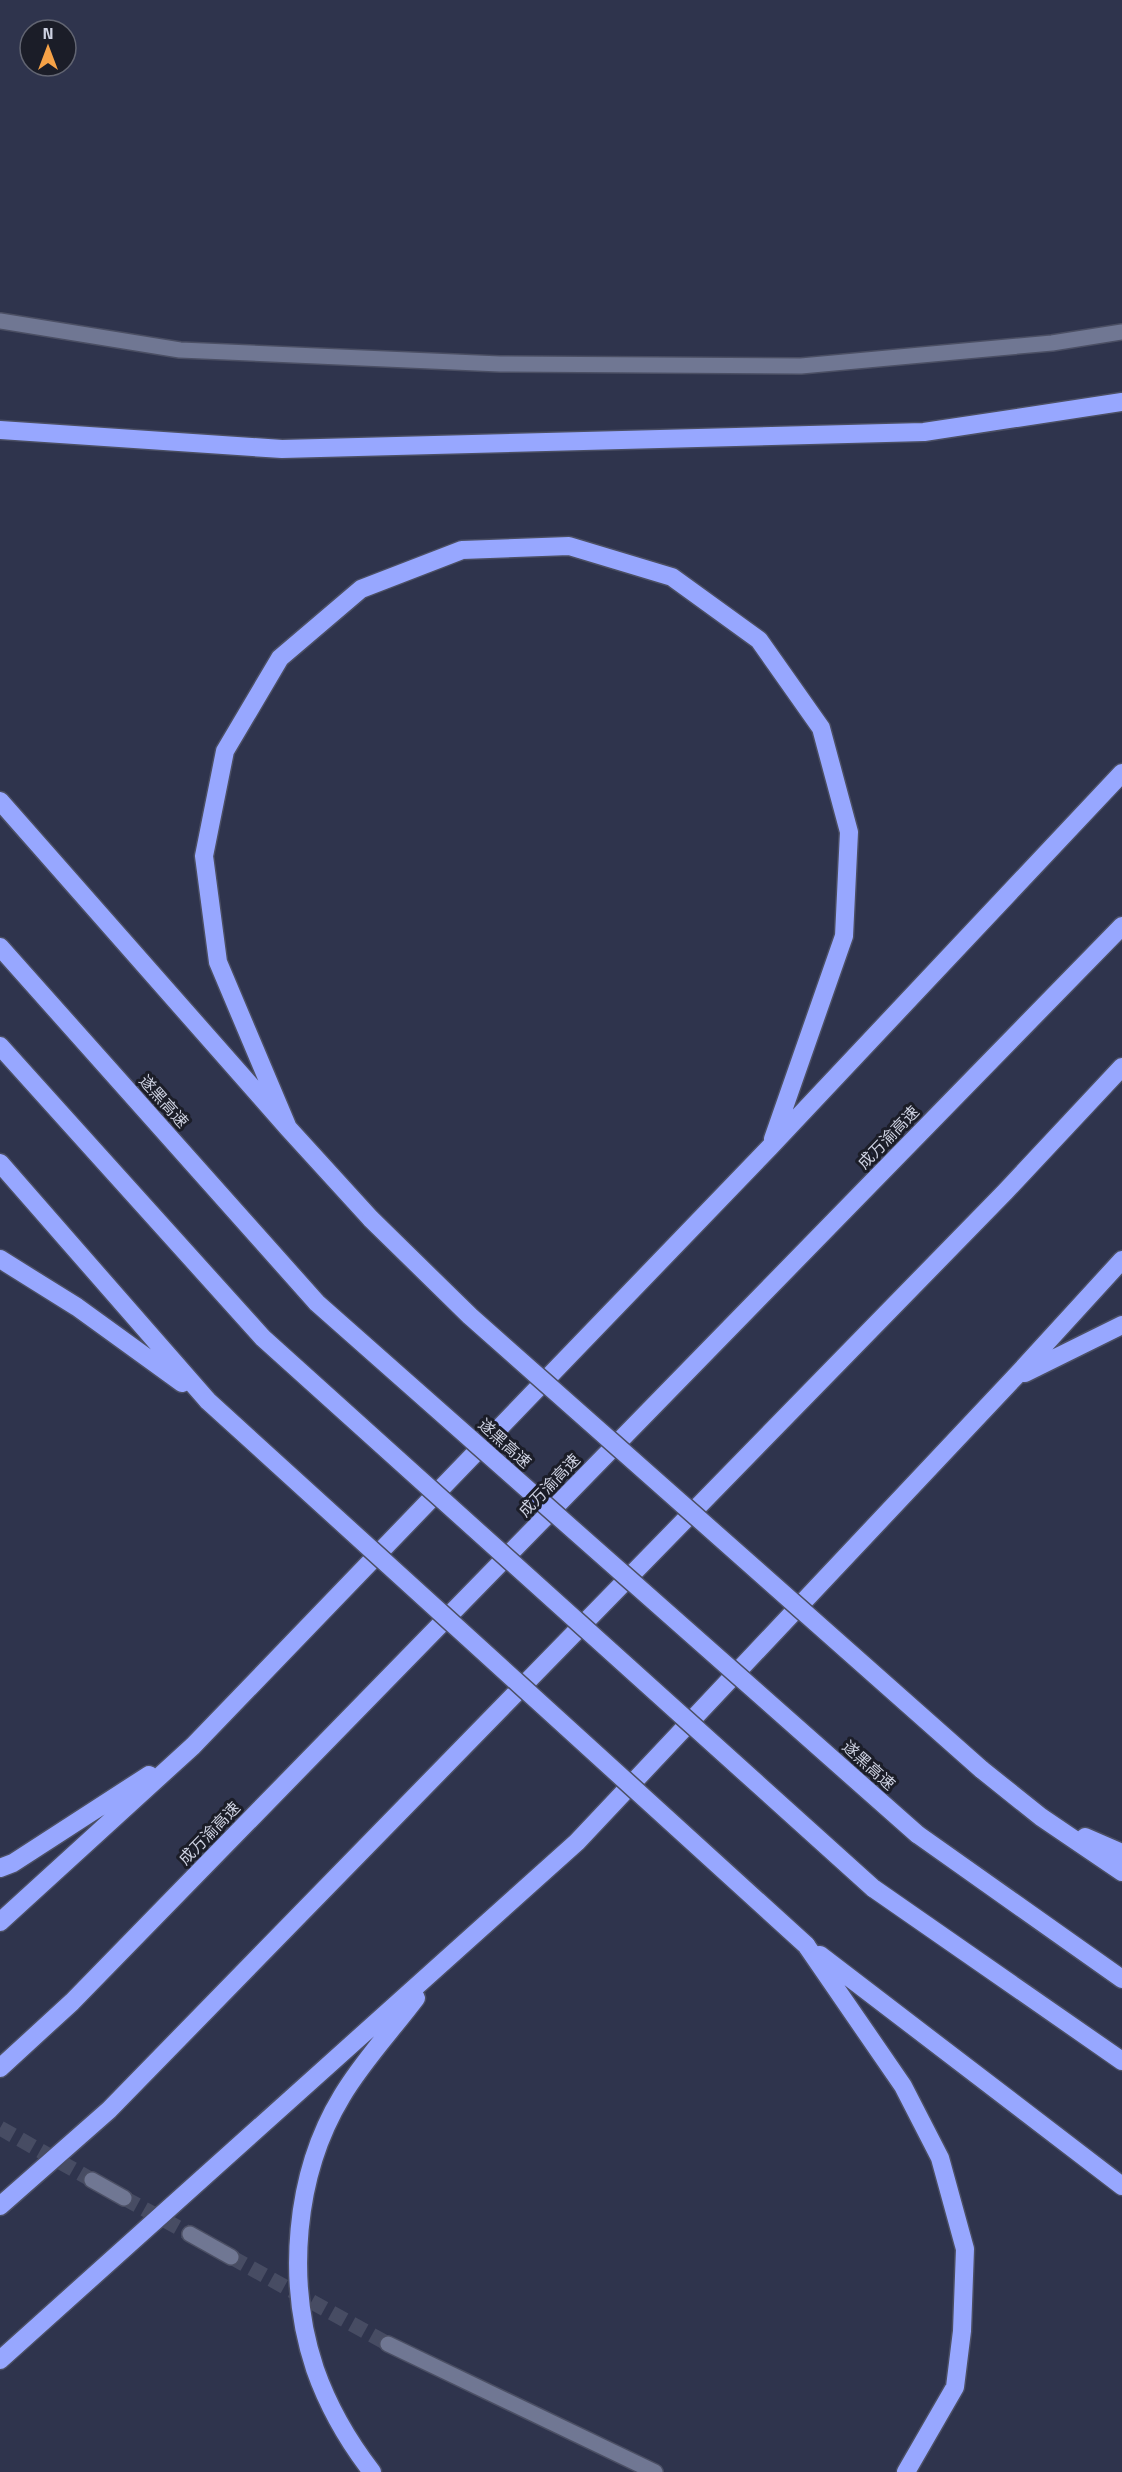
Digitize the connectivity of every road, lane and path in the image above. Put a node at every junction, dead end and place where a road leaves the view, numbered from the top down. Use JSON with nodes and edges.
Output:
{"nodes":[{"id":1,"x":0,"y":321,"type":"edge"},
{"id":2,"x":1122,"y":332,"type":"edge"},
{"id":3,"x":1122,"y":402,"type":"edge"},
{"id":4,"x":0,"y":430,"type":"edge"},
{"id":5,"x":1122,"y":773,"type":"edge"},
{"id":6,"x":0,"y":801,"type":"edge"},
{"id":7,"x":1122,"y":926,"type":"edge"},
{"id":8,"x":0,"y":946,"type":"edge"},
{"id":9,"x":0,"y":1046,"type":"edge"},
{"id":10,"x":1122,"y":1067,"type":"edge"},
{"id":11,"x":288,"y":1128,"type":"junction"},
{"id":12,"x":771,"y":1147,"type":"junction"},
{"id":13,"x":0,"y":1163,"type":"edge"},
{"id":14,"x":0,"y":1259,"type":"edge"},
{"id":15,"x":1122,"y":1260,"type":"edge"},
{"id":16,"x":1122,"y":1325,"type":"edge"},
{"id":17,"x":1015,"y":1377,"type":"junction"},
{"id":18,"x":208,"y":1401,"type":"junction"},
{"id":19,"x":193,"y":1746,"type":"junction"},
{"id":20,"x":1041,"y":1817,"type":"junction"},
{"id":21,"x":1122,"y":1853,"type":"edge"},
{"id":22,"x":0,"y":1868,"type":"edge"},
{"id":23,"x":1122,"y":1872,"type":"edge"},
{"id":24,"x":0,"y":1922,"type":"edge"},
{"id":25,"x":806,"y":1945,"type":"junction"},
{"id":26,"x":442,"y":1964,"type":"junction"},
{"id":27,"x":1122,"y":1979,"type":"edge"},
{"id":28,"x":1122,"y":2061,"type":"edge"},
{"id":29,"x":0,"y":2068,"type":"edge"},
{"id":30,"x":92,"y":2180,"type":"tunnel mouth"},
{"id":31,"x":1122,"y":2186,"type":"edge"},
{"id":32,"x":124,"y":2198,"type":"tunnel mouth"},
{"id":33,"x":0,"y":2206,"type":"edge"},
{"id":34,"x":190,"y":2234,"type":"tunnel mouth"},
{"id":35,"x":231,"y":2257,"type":"tunnel mouth"},
{"id":36,"x":388,"y":2344,"type":"tunnel mouth"},
{"id":37,"x":0,"y":2360,"type":"edge"},
{"id":38,"x":372,"y":2472,"type":"edge"},
{"id":39,"x":655,"y":2472,"type":"edge"},
{"id":40,"x":906,"y":2472,"type":"edge"}],
"edges":[{"from":1,"to":2,"type":"street"},
{"from":3,"to":4,"type":"highway"},
{"from":5,"to":12,"type":"highway"},
{"from":6,"to":11,"type":"highway"},
{"from":7,"to":29,"type":"highway","name":"成万渝高速"},
{"from":8,"to":27,"type":"highway","name":"遂黑高速","bridge":true},
{"from":9,"to":28,"type":"highway","bridge":true},
{"from":10,"to":33,"type":"highway"},
{"from":11,"to":12,"type":"highway"},
{"from":11,"to":20,"type":"highway","bridge":true},
{"from":12,"to":19,"type":"highway"},
{"from":13,"to":18,"type":"highway"},
{"from":14,"to":18,"type":"highway"},
{"from":15,"to":17,"type":"highway"},
{"from":16,"to":17,"type":"highway"},
{"from":17,"to":26,"type":"highway"},
{"from":18,"to":25,"type":"highway","bridge":true},
{"from":19,"to":22,"type":"highway"},
{"from":19,"to":24,"type":"highway"},
{"from":20,"to":21,"type":"highway"},
{"from":20,"to":23,"type":"highway"},
{"from":25,"to":31,"type":"highway"},
{"from":25,"to":40,"type":"highway"},
{"from":26,"to":37,"type":"highway"},
{"from":26,"to":38,"type":"highway"},
{"from":30,"to":32,"type":"street"},
{"from":34,"to":35,"type":"street"},
{"from":36,"to":39,"type":"street"}]}
